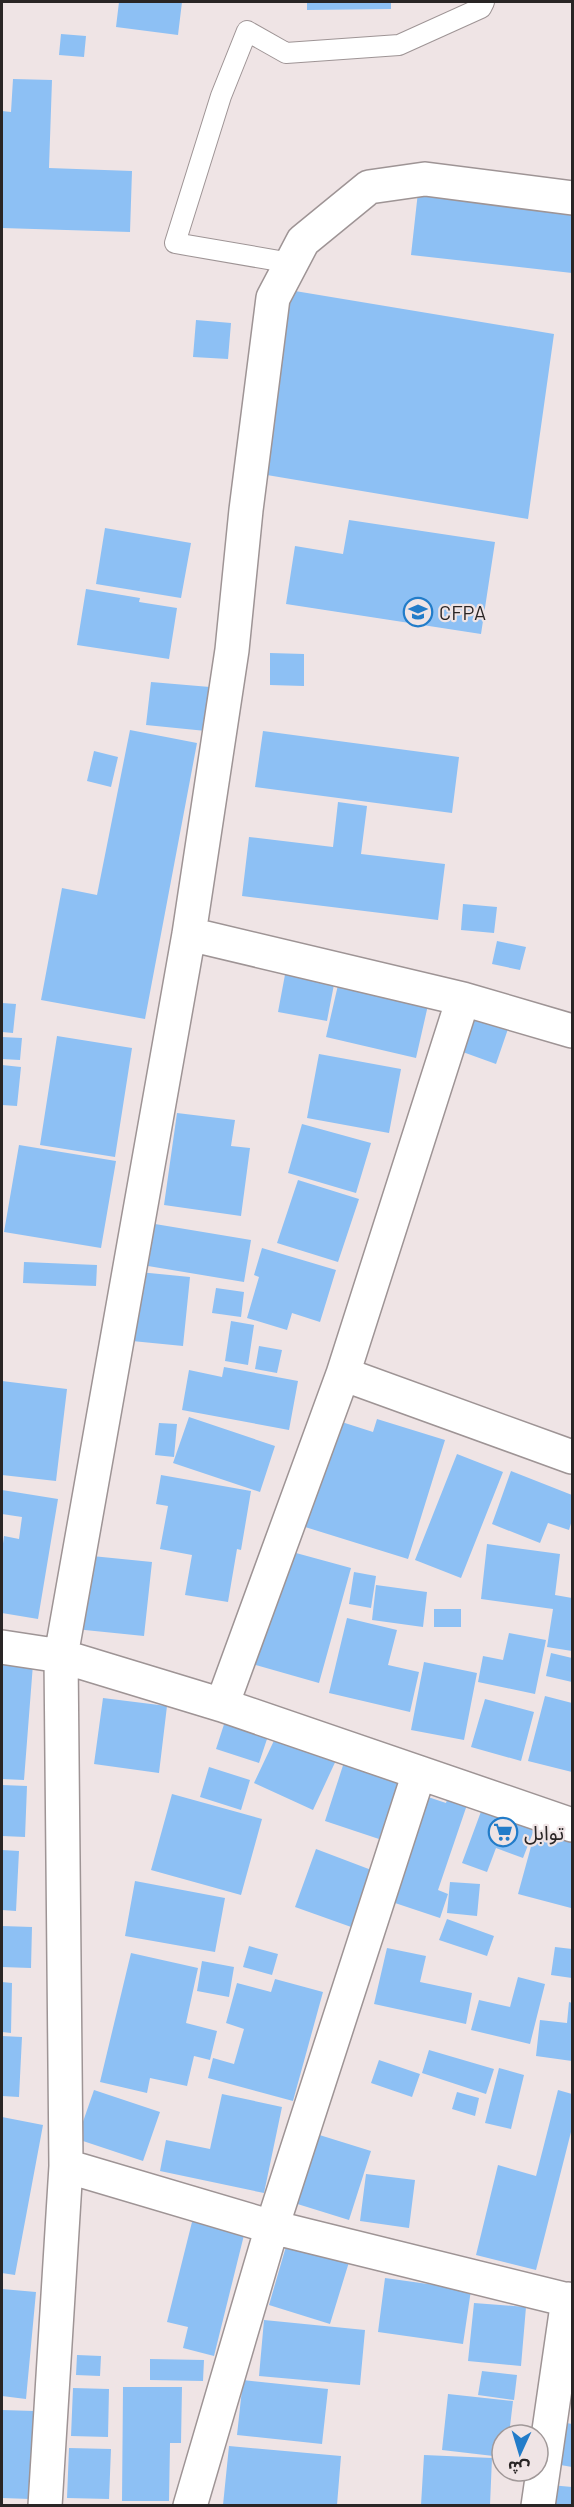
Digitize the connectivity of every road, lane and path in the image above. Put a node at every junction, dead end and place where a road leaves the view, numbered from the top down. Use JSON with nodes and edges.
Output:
{"nodes":[{"id":1,"x":484,"y":2,"type":"edge"},
{"id":2,"x":573,"y":198,"type":"edge"},
{"id":3,"x":291,"y":263,"type":"junction"},
{"id":4,"x":189,"y":934,"type":"junction"},
{"id":5,"x":463,"y":999,"type":"junction"},
{"id":6,"x":573,"y":1031,"type":"edge"},
{"id":7,"x":342,"y":1374,"type":"junction"},
{"id":8,"x":573,"y":1457,"type":"edge"},
{"id":9,"x":2,"y":1647,"type":"edge"},
{"id":10,"x":61,"y":1656,"type":"junction"},
{"id":11,"x":222,"y":1705,"type":"junction"},
{"id":12,"x":419,"y":1773,"type":"junction"},
{"id":13,"x":573,"y":1825,"type":"edge"},
{"id":14,"x":66,"y":2166,"type":"junction"},
{"id":15,"x":272,"y":2227,"type":"junction"},
{"id":16,"x":570,"y":2300,"type":"edge"},
{"id":17,"x":45,"y":2505,"type":"edge"},
{"id":18,"x":190,"y":2505,"type":"edge"},
{"id":19,"x":538,"y":2505,"type":"edge"}],
"edges":[{"from":1,"to":3,"type":"lane"},
{"from":2,"to":3,"type":"street"},
{"from":3,"to":4,"type":"street"},
{"from":4,"to":5,"type":"street"},
{"from":4,"to":10,"type":"street"},
{"from":5,"to":6,"type":"street"},
{"from":5,"to":7,"type":"street"},
{"from":7,"to":8,"type":"street"},
{"from":7,"to":11,"type":"street"},
{"from":9,"to":10,"type":"street"},
{"from":10,"to":11,"type":"street"},
{"from":10,"to":14,"type":"street"},
{"from":11,"to":12,"type":"street"},
{"from":12,"to":13,"type":"street"},
{"from":12,"to":15,"type":"street"},
{"from":14,"to":15,"type":"street"},
{"from":14,"to":17,"type":"street"},
{"from":15,"to":16,"type":"street"},
{"from":15,"to":18,"type":"street"},
{"from":16,"to":19,"type":"street"}]}
